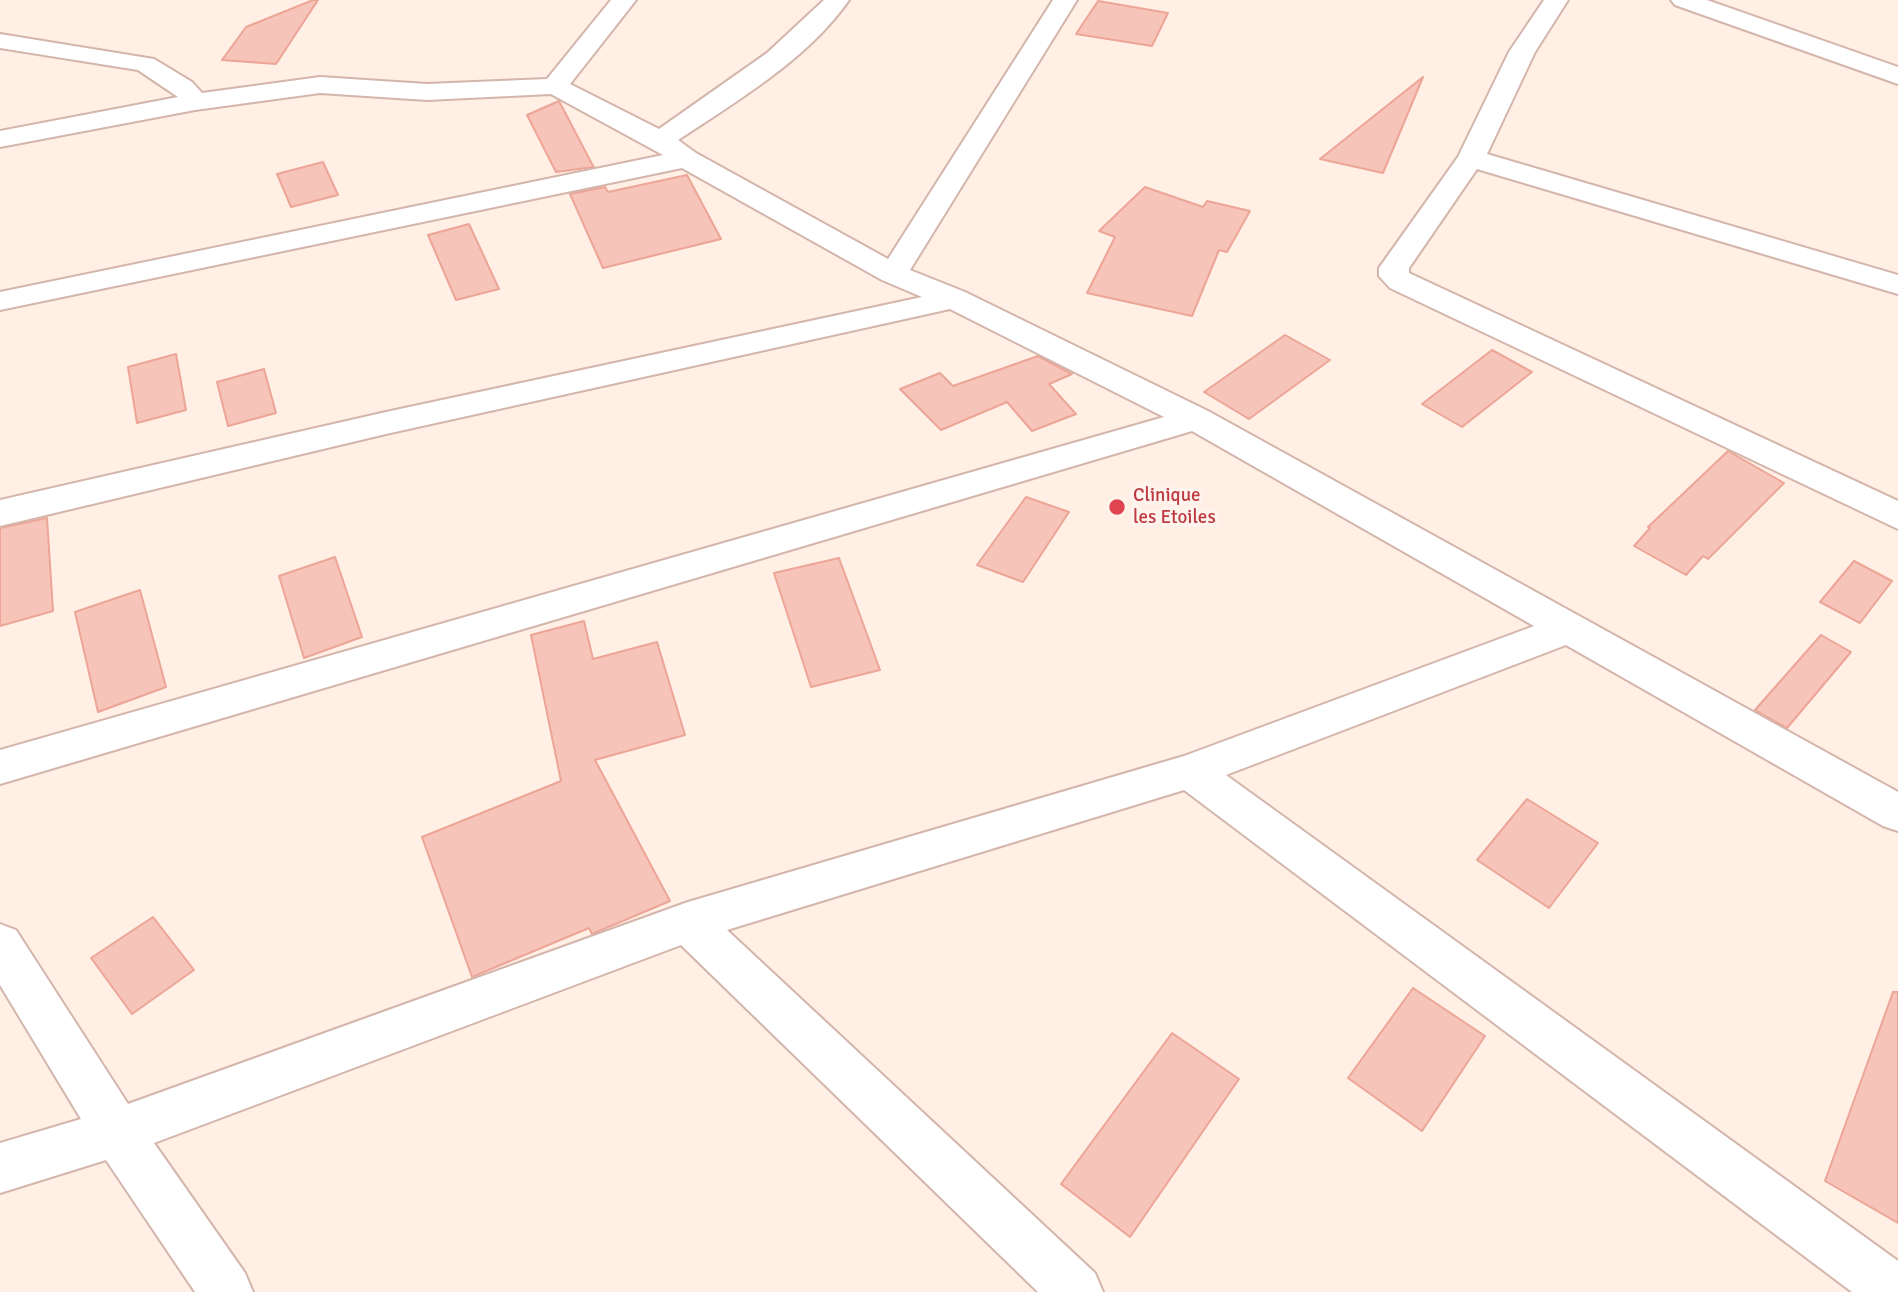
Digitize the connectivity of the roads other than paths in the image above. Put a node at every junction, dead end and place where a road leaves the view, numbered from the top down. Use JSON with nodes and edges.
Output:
{"nodes":[{"id":1,"x":624,"y":0,"type":"edge"},
{"id":2,"x":836,"y":0,"type":"edge"},
{"id":3,"x":1065,"y":0,"type":"edge"},
{"id":4,"x":1556,"y":0,"type":"edge"},
{"id":5,"x":1684,"y":0,"type":"edge"},
{"id":6,"x":0,"y":41,"type":"edge"},
{"id":7,"x":1898,"y":76,"type":"edge"},
{"id":8,"x":555,"y":86,"type":"junction"},
{"id":9,"x":195,"y":102,"type":"junction"},
{"id":10,"x":0,"y":139,"type":"edge"},
{"id":11,"x":660,"y":140,"type":"junction"},
{"id":12,"x":1471,"y":158,"type":"junction"},
{"id":13,"x":686,"y":159,"type":"junction"},
{"id":14,"x":892,"y":274,"type":"junction"},
{"id":15,"x":1898,"y":285,"type":"edge"},
{"id":16,"x":954,"y":299,"type":"junction"},
{"id":17,"x":0,"y":301,"type":"edge"},
{"id":18,"x":1196,"y":419,"type":"junction"},
{"id":19,"x":0,"y":513,"type":"edge"},
{"id":20,"x":1898,"y":516,"type":"edge"},
{"id":21,"x":1570,"y":628,"type":"junction"},
{"id":22,"x":0,"y":767,"type":"edge"},
{"id":23,"x":1189,"y":771,"type":"junction"},
{"id":24,"x":1898,"y":813,"type":"edge"},
{"id":25,"x":688,"y":922,"type":"junction"},
{"id":26,"x":0,"y":944,"type":"edge"},
{"id":27,"x":117,"y":1132,"type":"junction"},
{"id":28,"x":0,"y":1168,"type":"edge"},
{"id":29,"x":226,"y":1292,"type":"edge"},
{"id":30,"x":1076,"y":1292,"type":"edge"},
{"id":31,"x":1896,"y":1292,"type":"edge"}],
"edges":[{"from":1,"to":8,"type":"street"},
{"from":2,"to":11,"type":"street"},
{"from":3,"to":14,"type":"street"},
{"from":4,"to":12,"type":"street"},
{"from":5,"to":7,"type":"street"},
{"from":6,"to":9,"type":"street"},
{"from":8,"to":9,"type":"street"},
{"from":8,"to":11,"type":"street"},
{"from":9,"to":10,"type":"street"},
{"from":11,"to":13,"type":"street"},
{"from":12,"to":15,"type":"street"},
{"from":12,"to":20,"type":"street"},
{"from":13,"to":14,"type":"street"},
{"from":13,"to":17,"type":"street"},
{"from":14,"to":16,"type":"street"},
{"from":16,"to":18,"type":"street"},
{"from":16,"to":19,"type":"street"},
{"from":18,"to":21,"type":"street"},
{"from":18,"to":22,"type":"street"},
{"from":21,"to":23,"type":"street"},
{"from":21,"to":24,"type":"street"},
{"from":23,"to":25,"type":"street"},
{"from":23,"to":31,"type":"street"},
{"from":25,"to":27,"type":"street"},
{"from":25,"to":30,"type":"street"},
{"from":26,"to":27,"type":"street"},
{"from":27,"to":28,"type":"street"},
{"from":27,"to":29,"type":"street"}]}
